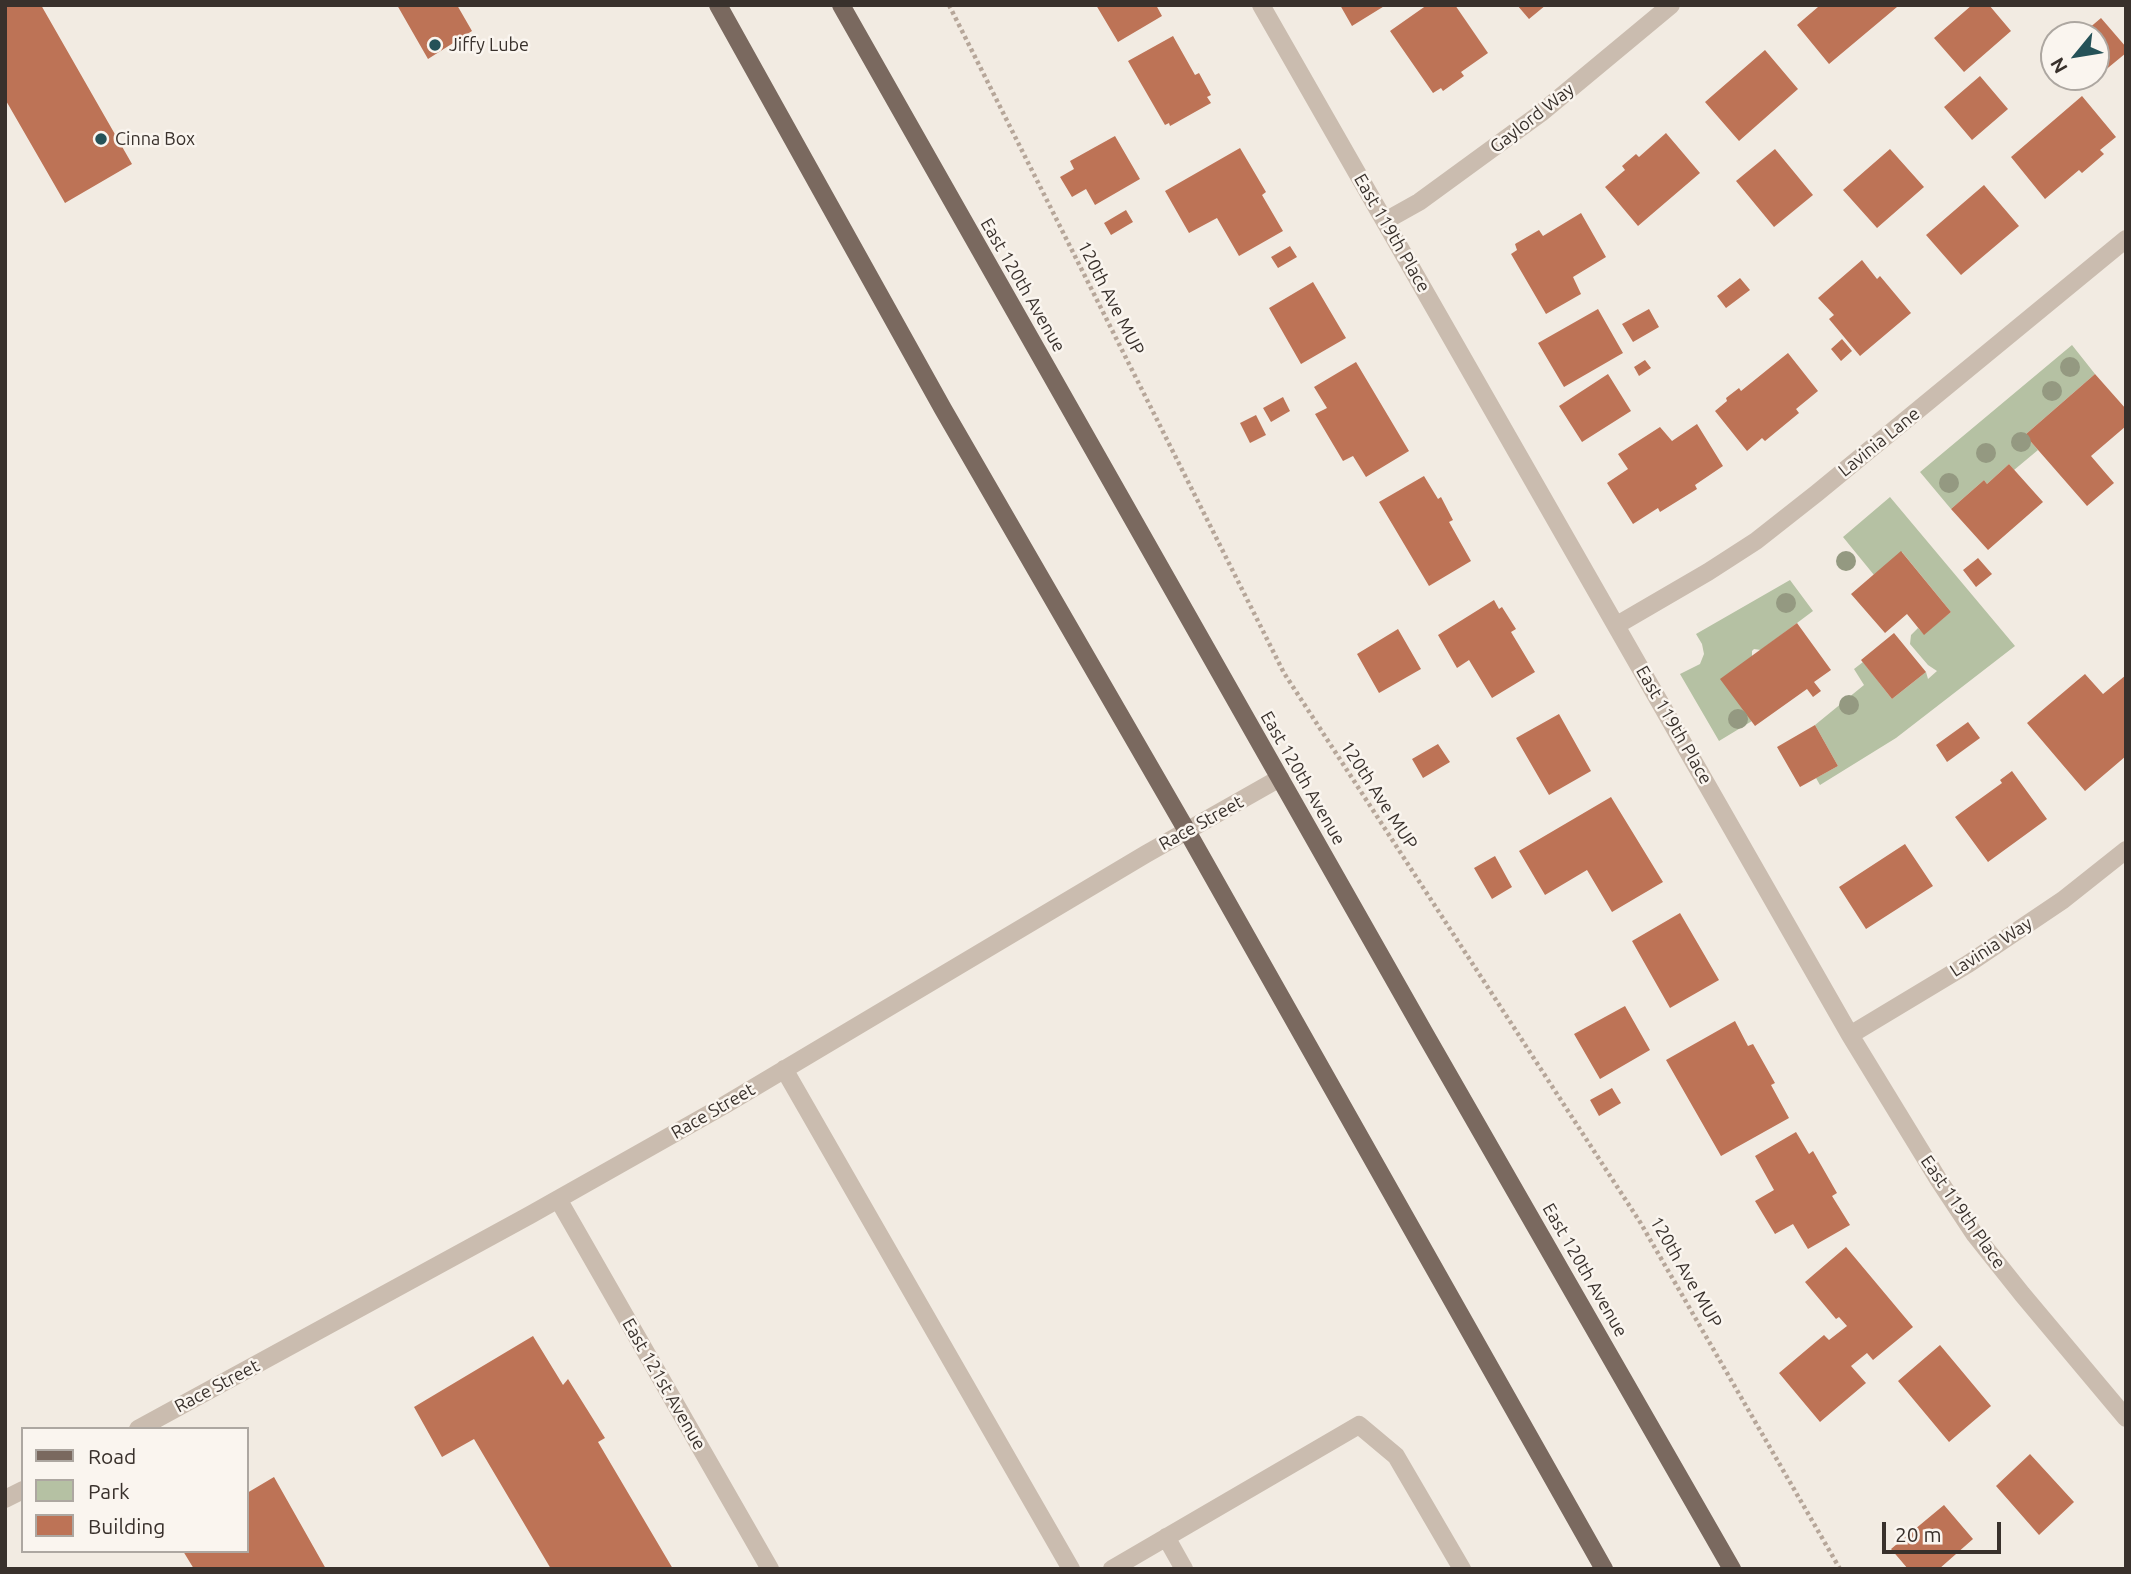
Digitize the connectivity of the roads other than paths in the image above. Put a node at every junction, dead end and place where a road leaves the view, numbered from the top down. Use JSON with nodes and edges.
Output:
{"nodes":[{"id":1,"x":718,"y":5,"type":"edge"},
{"id":2,"x":841,"y":5,"type":"edge"},
{"id":3,"x":1261,"y":5,"type":"edge"},
{"id":4,"x":1671,"y":5,"type":"edge"},
{"id":5,"x":1385,"y":221,"type":"junction"},
{"id":6,"x":2126,"y":239,"type":"edge"},
{"id":7,"x":1617,"y":625,"type":"junction"},
{"id":8,"x":1279,"y":778,"type":"junction"},
{"id":9,"x":1187,"y":831,"type":"junction"},
{"id":10,"x":2126,"y":850,"type":"edge"},
{"id":11,"x":1850,"y":1035,"type":"junction"},
{"id":12,"x":784,"y":1069,"type":"junction"},
{"id":13,"x":558,"y":1199,"type":"junction"},
{"id":14,"x":2126,"y":1418,"type":"edge"},
{"id":15,"x":142,"y":1427,"type":"edge"},
{"id":16,"x":21,"y":1491,"type":"edge"},
{"id":17,"x":5,"y":1499,"type":"edge"},
{"id":18,"x":1166,"y":1537,"type":"junction"},
{"id":19,"x":770,"y":1569,"type":"edge"},
{"id":20,"x":1071,"y":1569,"type":"edge"},
{"id":21,"x":1112,"y":1569,"type":"edge"},
{"id":22,"x":1184,"y":1569,"type":"edge"},
{"id":23,"x":1462,"y":1569,"type":"edge"},
{"id":24,"x":1604,"y":1569,"type":"edge"},
{"id":25,"x":1732,"y":1569,"type":"edge"}],
"edges":[{"from":1,"to":9,"type":"main road"},
{"from":2,"to":8,"type":"main road","name":"East 120th Avenue"},
{"from":3,"to":5,"type":"street","name":"East 119th Place"},
{"from":4,"to":5,"type":"street","name":"Gaylord Way"},
{"from":5,"to":7,"type":"street","name":"East 119th Place"},
{"from":6,"to":7,"type":"street","name":"Lavinia Lane"},
{"from":7,"to":11,"type":"street","name":"East 119th Place"},
{"from":8,"to":9,"type":"street","name":"Race Street"},
{"from":8,"to":25,"type":"main road","name":"East 120th Avenue"},
{"from":9,"to":12,"type":"street","name":"Race Street"},
{"from":9,"to":24,"type":"main road"},
{"from":10,"to":11,"type":"street","name":"Lavinia Way"},
{"from":11,"to":14,"type":"street","name":"East 119th Place"},
{"from":12,"to":13,"type":"street","name":"Race Street"},
{"from":12,"to":20,"type":"street"},
{"from":13,"to":15,"type":"street","name":"Race Street"},
{"from":13,"to":19,"type":"street","name":"East 121st Avenue"},
{"from":16,"to":17,"type":"street"},
{"from":18,"to":21,"type":"street"},
{"from":18,"to":22,"type":"street"},
{"from":18,"to":23,"type":"street"}]}
